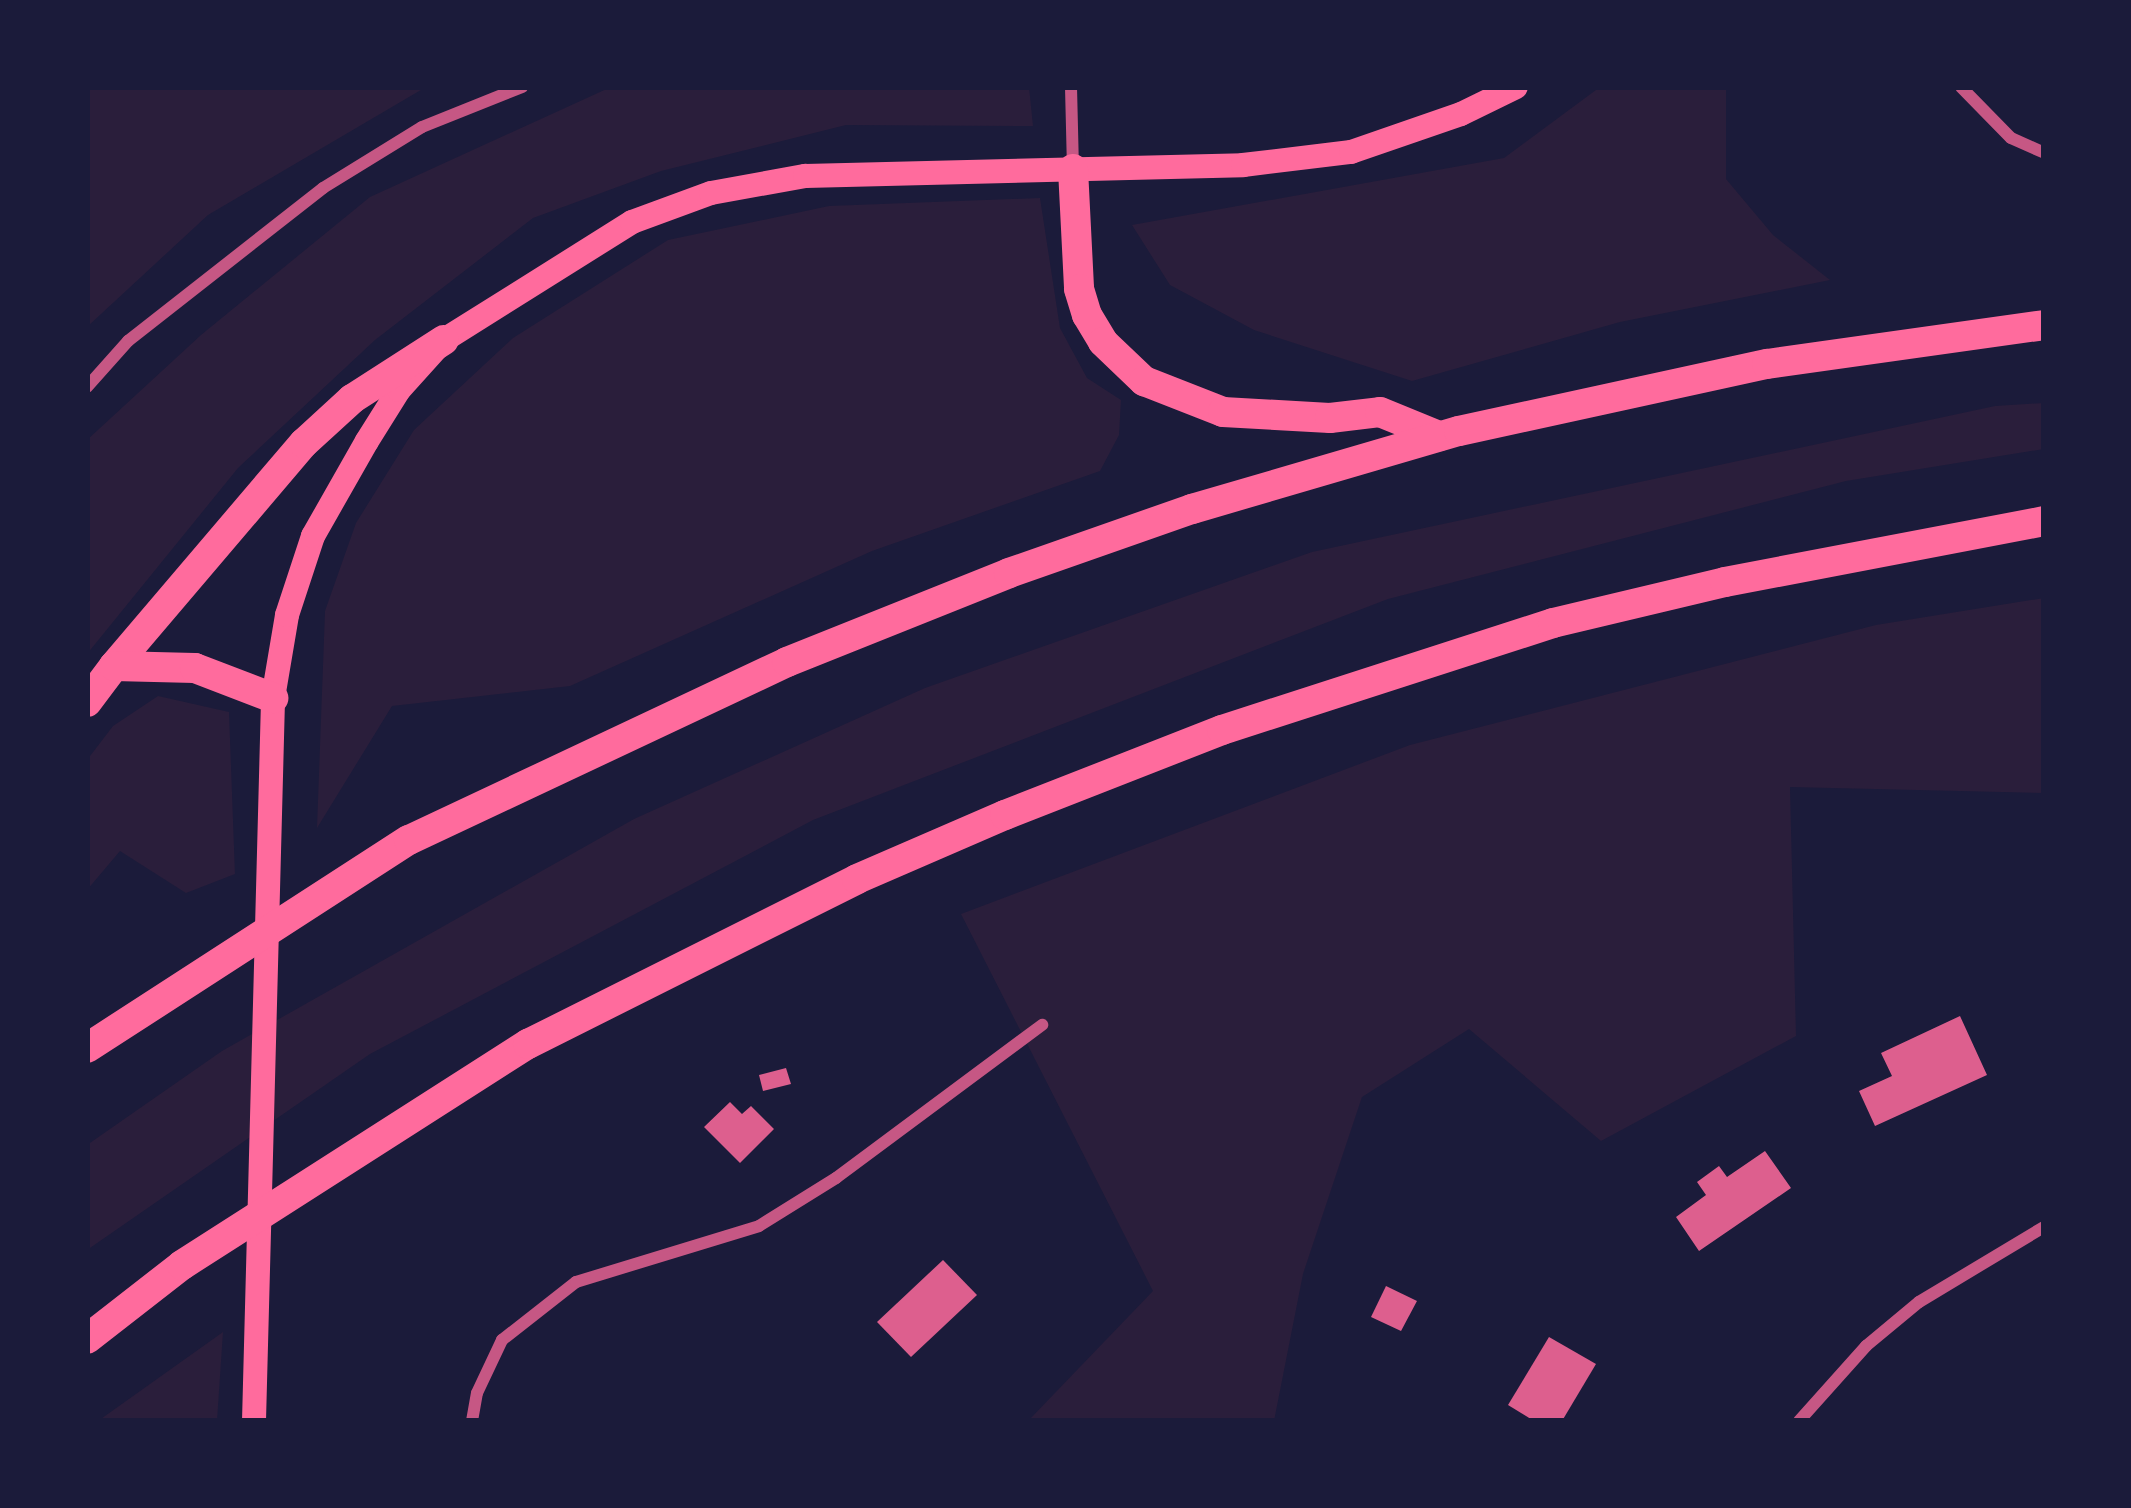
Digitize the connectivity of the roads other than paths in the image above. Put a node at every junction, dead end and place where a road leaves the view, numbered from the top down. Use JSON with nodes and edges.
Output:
{"nodes":[{"id":1,"x":522,"y":87,"type":"edge"},
{"id":2,"x":1071,"y":87,"type":"edge"},
{"id":3,"x":1516,"y":87,"type":"edge"},
{"id":4,"x":1961,"y":87,"type":"edge"},
{"id":5,"x":2044,"y":153,"type":"edge"},
{"id":6,"x":1073,"y":169,"type":"junction"},
{"id":7,"x":2044,"y":325,"type":"edge"},
{"id":8,"x":444,"y":340,"type":"junction"},
{"id":9,"x":87,"y":387,"type":"edge"},
{"id":10,"x":1439,"y":436,"type":"junction"},
{"id":11,"x":2044,"y":521,"type":"edge"},
{"id":12,"x":114,"y":666,"type":"junction"},
{"id":13,"x":273,"y":698,"type":"junction"},
{"id":14,"x":87,"y":703,"type":"edge"},
{"id":15,"x":1042,"y":1025,"type":"dead end"},
{"id":16,"x":87,"y":1048,"type":"edge"},
{"id":17,"x":2044,"y":1227,"type":"edge"},
{"id":18,"x":87,"y":1339,"type":"edge"},
{"id":19,"x":254,"y":1421,"type":"edge"},
{"id":20,"x":472,"y":1421,"type":"edge"},
{"id":21,"x":1799,"y":1421,"type":"edge"}],
"edges":[{"from":1,"to":9,"type":"street"},
{"from":2,"to":6,"type":"street"},
{"from":3,"to":6,"type":"main road"},
{"from":4,"to":5,"type":"street"},
{"from":6,"to":8,"type":"main road"},
{"from":6,"to":10,"type":"highway"},
{"from":7,"to":10,"type":"highway"},
{"from":8,"to":12,"type":"highway"},
{"from":8,"to":13,"type":"main road"},
{"from":10,"to":16,"type":"highway"},
{"from":11,"to":18,"type":"highway"},
{"from":12,"to":13,"type":"highway"},
{"from":12,"to":14,"type":"highway"},
{"from":13,"to":19,"type":"main road"},
{"from":15,"to":20,"type":"street"},
{"from":17,"to":21,"type":"street"}]}
